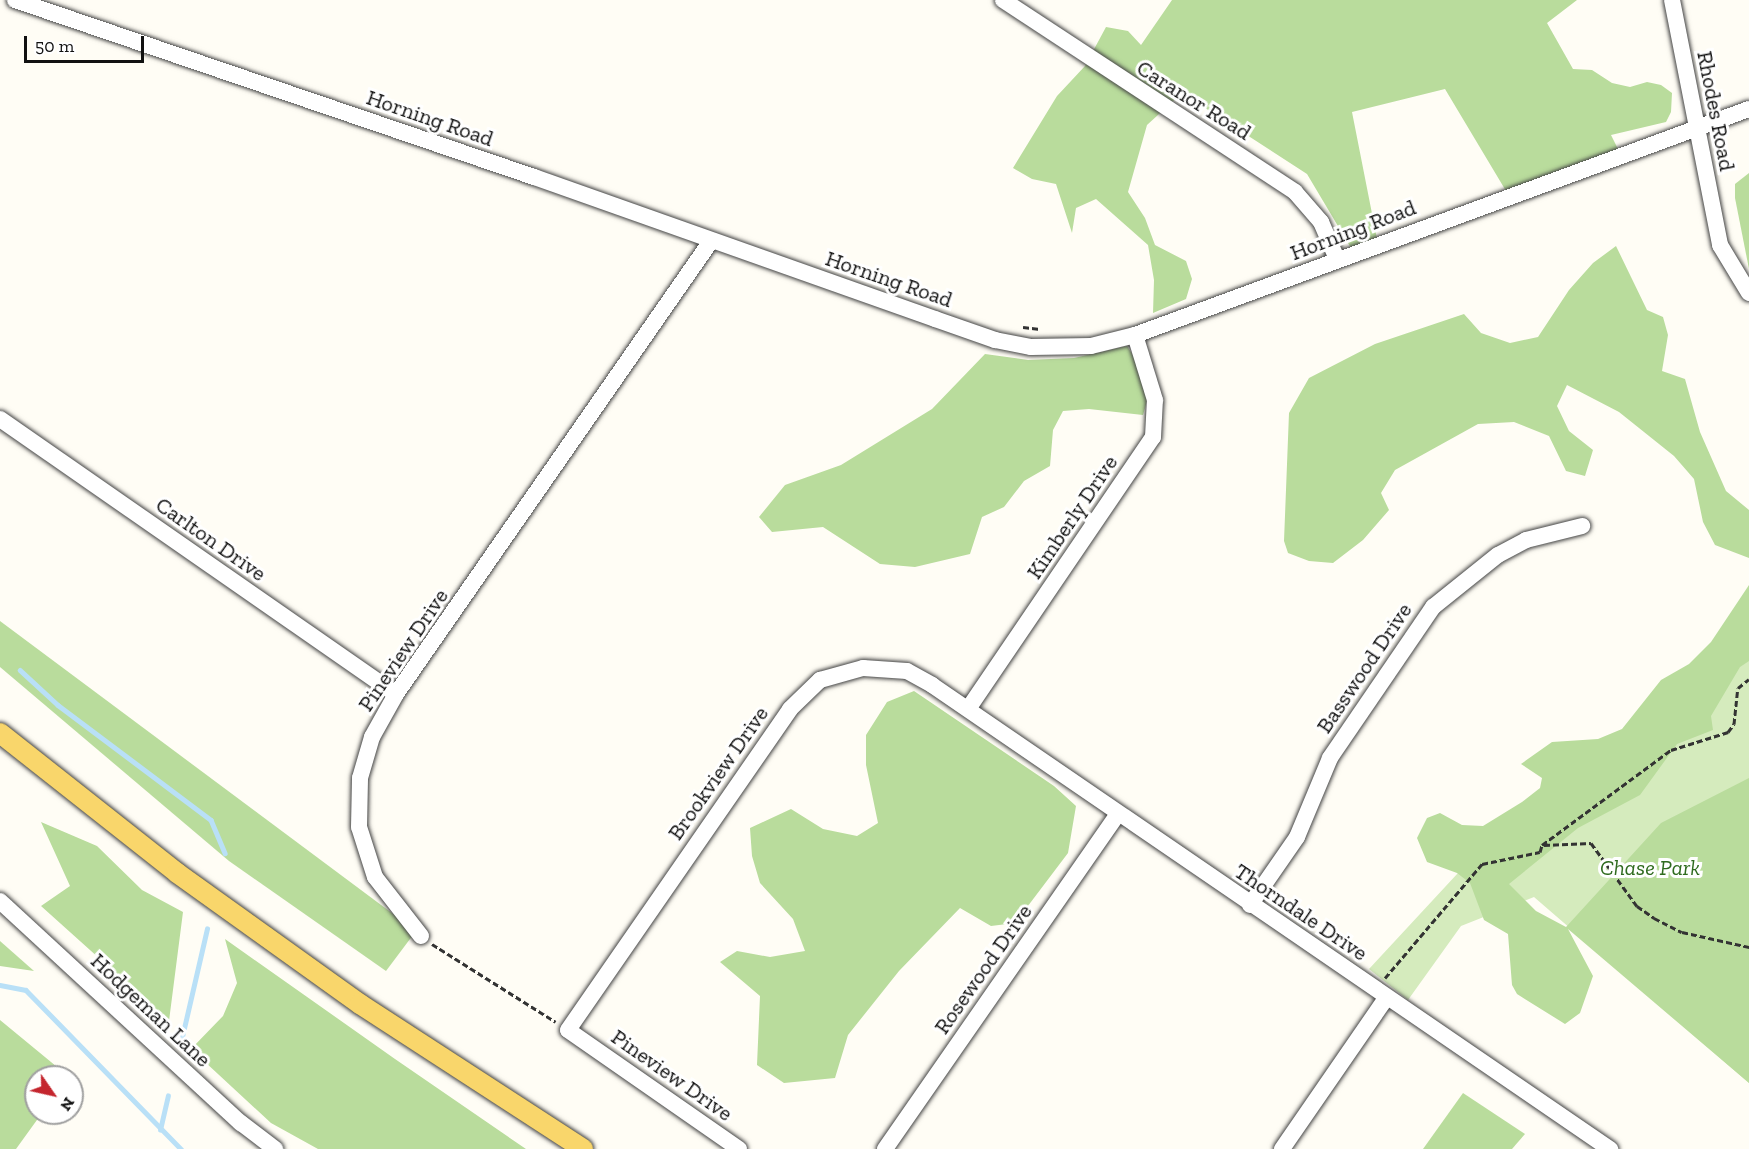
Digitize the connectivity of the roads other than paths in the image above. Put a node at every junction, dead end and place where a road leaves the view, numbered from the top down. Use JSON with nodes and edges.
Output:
{"nodes":[{"id":1,"x":15,"y":0,"type":"edge"},
{"id":2,"x":1003,"y":0,"type":"edge"},
{"id":3,"x":1672,"y":0,"type":"edge"},
{"id":4,"x":1749,"y":109,"type":"edge"},
{"id":5,"x":1696,"y":127,"type":"junction"},
{"id":6,"x":711,"y":241,"type":"junction"},
{"id":7,"x":1337,"y":259,"type":"junction"},
{"id":8,"x":1749,"y":293,"type":"edge"},
{"id":9,"x":1135,"y":335,"type":"junction"},
{"id":10,"x":0,"y":419,"type":"edge"},
{"id":11,"x":1582,"y":526,"type":"dead end"},
{"id":12,"x":396,"y":694,"type":"junction"},
{"id":13,"x":968,"y":709,"type":"junction"},
{"id":14,"x":0,"y":733,"type":"edge"},
{"id":15,"x":1118,"y":814,"type":"junction"},
{"id":16,"x":0,"y":901,"type":"edge"},
{"id":17,"x":1250,"y":905,"type":"junction"},
{"id":18,"x":421,"y":936,"type":"road end"},
{"id":19,"x":1386,"y":998,"type":"junction"},
{"id":20,"x":568,"y":1030,"type":"joint"},
{"id":21,"x":267,"y":1147,"type":"edge"},
{"id":22,"x":583,"y":1149,"type":"edge"},
{"id":23,"x":739,"y":1149,"type":"edge"},
{"id":24,"x":885,"y":1149,"type":"edge"},
{"id":25,"x":1282,"y":1149,"type":"edge"},
{"id":26,"x":1610,"y":1149,"type":"edge"}],
"edges":[{"from":1,"to":6,"type":"street","name":"Horning Road"},
{"from":2,"to":7,"type":"street","name":"Caranor Road"},
{"from":3,"to":5,"type":"street","name":"Rhodes Road"},
{"from":4,"to":5,"type":"street","name":"Horning Road"},
{"from":5,"to":7,"type":"street","name":"Horning Road"},
{"from":5,"to":8,"type":"street","name":"Rhodes Road"},
{"from":6,"to":9,"type":"street","name":"Horning Road"},
{"from":6,"to":12,"type":"street","name":"Pineview Drive"},
{"from":7,"to":9,"type":"street","name":"Horning Road"},
{"from":9,"to":13,"type":"street","name":"Kimberly Drive"},
{"from":10,"to":12,"type":"street","name":"Carlton Drive"},
{"from":11,"to":17,"type":"street","name":"Basswood Drive"},
{"from":12,"to":18,"type":"street","name":"Pineview Drive"},
{"from":13,"to":15,"type":"street","name":"Thorndale Drive"},
{"from":13,"to":20,"type":"street","name":"Brookview Drive"},
{"from":14,"to":22,"type":"main road"},
{"from":15,"to":17,"type":"street","name":"Thorndale Drive"},
{"from":15,"to":24,"type":"street","name":"Rosewood Drive"},
{"from":16,"to":21,"type":"street","name":"Hodgeman Lane"},
{"from":17,"to":19,"type":"street","name":"Thorndale Drive"},
{"from":19,"to":25,"type":"street"},
{"from":19,"to":26,"type":"street","name":"Thorndale Drive"},
{"from":20,"to":23,"type":"street","name":"Pineview Drive"}]}
